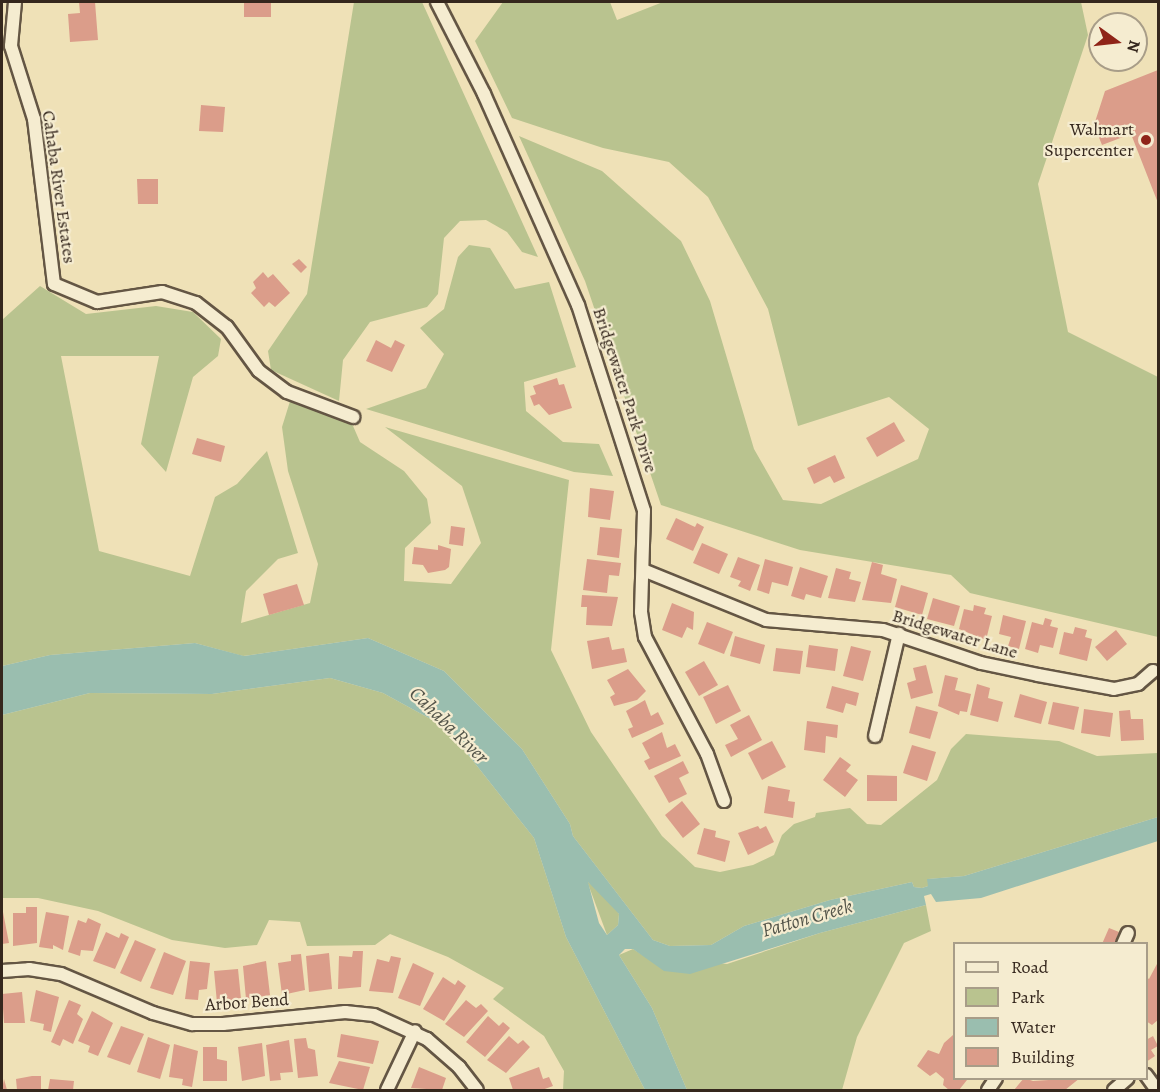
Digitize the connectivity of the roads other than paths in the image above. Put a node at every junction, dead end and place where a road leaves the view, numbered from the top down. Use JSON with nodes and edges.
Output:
{"nodes":[{"id":1,"x":15,"y":2,"type":"edge"},
{"id":2,"x":437,"y":2,"type":"edge"},
{"id":3,"x":6,"y":49,"type":"edge"},
{"id":4,"x":353,"y":417,"type":"dead end"},
{"id":5,"x":643,"y":570,"type":"junction"},
{"id":6,"x":899,"y":634,"type":"junction"},
{"id":7,"x":1153,"y":671,"type":"dead end"},
{"id":8,"x":875,"y":736,"type":"dead end"},
{"id":9,"x":724,"y":801,"type":"dead end"},
{"id":10,"x":2,"y":971,"type":"edge"},
{"id":11,"x":415,"y":1031,"type":"junction"},
{"id":12,"x":1148,"y":1078,"type":"edge"},
{"id":13,"x":1126,"y":1080,"type":"edge"},
{"id":14,"x":387,"y":1090,"type":"edge"},
{"id":15,"x":477,"y":1090,"type":"edge"},
{"id":16,"x":1114,"y":1090,"type":"edge"},
{"id":17,"x":1157,"y":1090,"type":"edge"}],
"edges":[{"from":1,"to":3,"type":"street","name":"Cahaba River Estates"},
{"from":2,"to":5,"type":"street","name":"Bridgewater Park Drive"},
{"from":3,"to":4,"type":"street","name":"Cahaba River Estates"},
{"from":5,"to":6,"type":"street","name":"Bridgewater Lane"},
{"from":5,"to":9,"type":"street","name":"Bridgewater Park Drive"},
{"from":6,"to":7,"type":"street","name":"Bridgewater Lane"},
{"from":6,"to":8,"type":"street"},
{"from":10,"to":11,"type":"street","name":"Arbor Bend"},
{"from":11,"to":14,"type":"street"},
{"from":11,"to":15,"type":"street","name":"Arbor Bend"},
{"from":12,"to":17,"type":"street"},
{"from":13,"to":16,"type":"street"}]}
